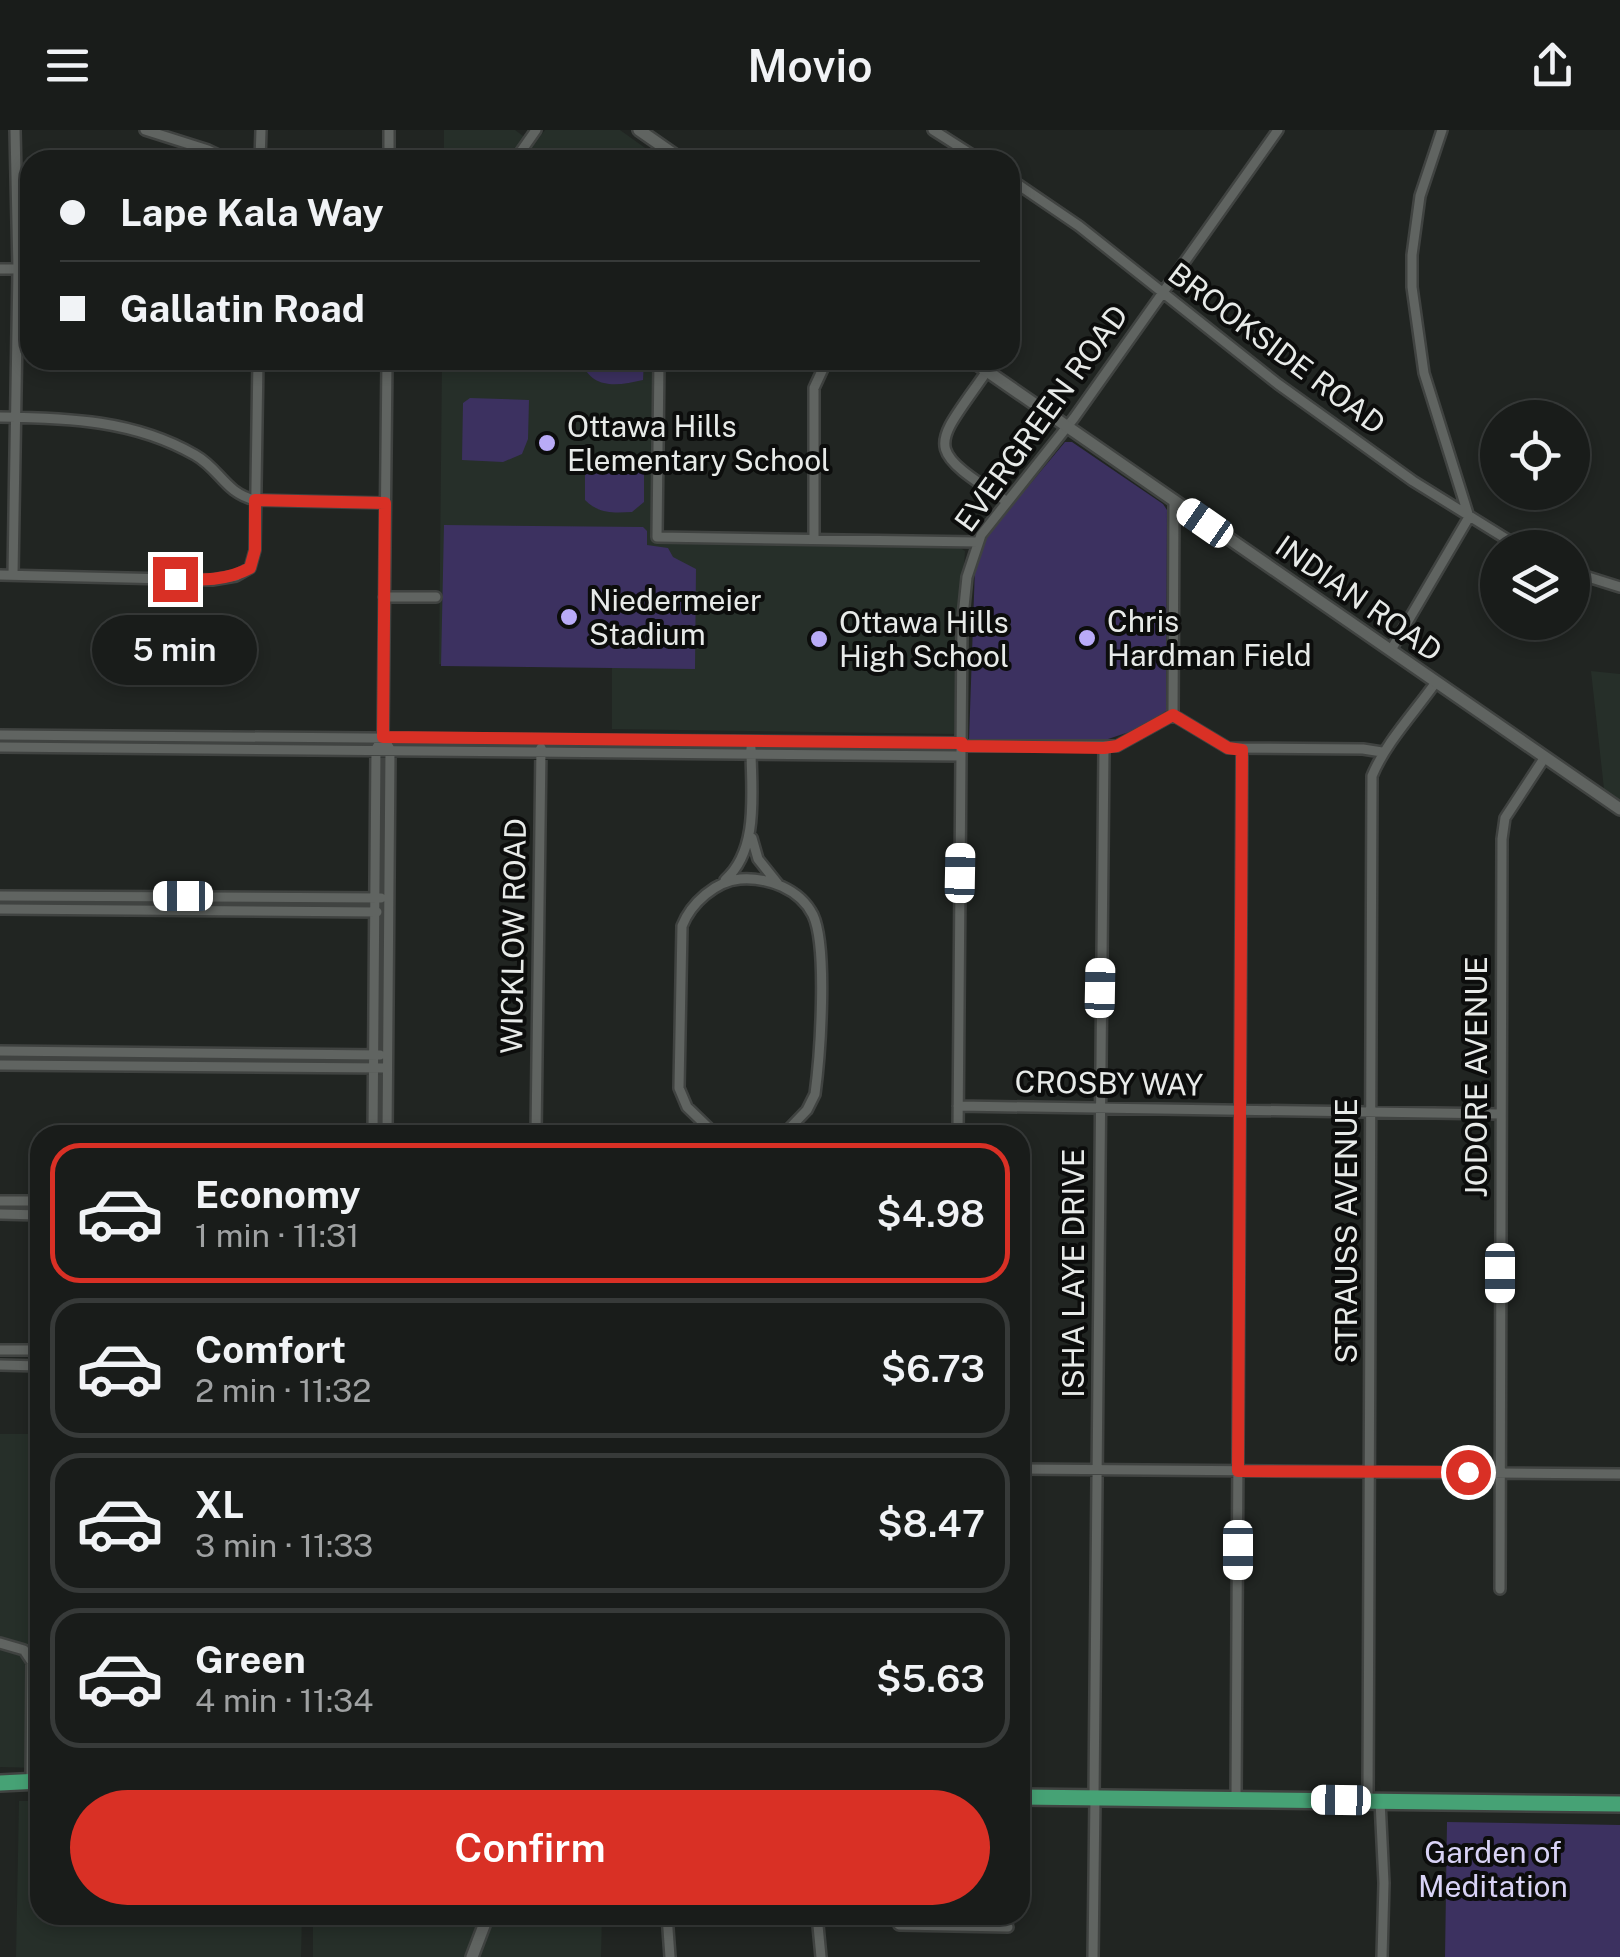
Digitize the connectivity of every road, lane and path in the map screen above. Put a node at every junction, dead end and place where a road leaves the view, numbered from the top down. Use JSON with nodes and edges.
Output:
{"nodes":[{"id":1,"x":14,"y":130,"type":"edge"},
{"id":2,"x":145,"y":130,"type":"edge"},
{"id":3,"x":639,"y":130,"type":"edge"},
{"id":4,"x":933,"y":130,"type":"edge"},
{"id":5,"x":1278,"y":130,"type":"edge"},
{"id":6,"x":1442,"y":130,"type":"edge"},
{"id":7,"x":208,"y":150,"type":"edge"},
{"id":8,"x":668,"y":150,"type":"edge"},
{"id":9,"x":964,"y":150,"type":"edge"},
{"id":10,"x":1020,"y":186,"type":"edge"},
{"id":11,"x":0,"y":268,"type":"edge"},
{"id":12,"x":18,"y":269,"type":"junction"},
{"id":13,"x":1162,"y":292,"type":"junction"},
{"id":14,"x":258,"y":370,"type":"edge"},
{"id":15,"x":387,"y":370,"type":"edge"},
{"id":16,"x":658,"y":370,"type":"edge"},
{"id":17,"x":822,"y":370,"type":"edge"},
{"id":18,"x":984,"y":370,"type":"edge"},
{"id":19,"x":987,"y":372,"type":"junction"},
{"id":20,"x":0,"y":417,"type":"edge"},
{"id":21,"x":15,"y":418,"type":"junction"},
{"id":22,"x":1067,"y":426,"type":"junction"},
{"id":23,"x":255,"y":500,"type":"junction"},
{"id":24,"x":1006,"y":502,"type":"junction"},
{"id":25,"x":1174,"y":502,"type":"junction"},
{"id":26,"x":385,"y":503,"type":"junction"},
{"id":27,"x":1469,"y":517,"type":"junction"},
{"id":28,"x":1490,"y":530,"type":"edge"},
{"id":29,"x":814,"y":538,"type":"junction"},
{"id":30,"x":978,"y":542,"type":"junction"},
{"id":31,"x":0,"y":575,"type":"edge"},
{"id":32,"x":13,"y":575,"type":"junction"},
{"id":33,"x":1590,"y":578,"type":"edge"},
{"id":34,"x":1620,"y":588,"type":"edge"},
{"id":35,"x":384,"y":597,"type":"junction"},
{"id":36,"x":436,"y":597,"type":"dead end"},
{"id":37,"x":1391,"y":650,"type":"junction"},
{"id":38,"x":1436,"y":682,"type":"junction"},
{"id":39,"x":1173,"y":715,"type":"junction"},
{"id":40,"x":0,"y":734,"type":"edge"},
{"id":41,"x":383,"y":737,"type":"junction"},
{"id":42,"x":540,"y":738,"type":"junction"},
{"id":43,"x":750,"y":740,"type":"junction"},
{"id":44,"x":0,"y":747,"type":"edge"},
{"id":45,"x":376,"y":748,"type":"junction"},
{"id":46,"x":961,"y":748,"type":"junction"},
{"id":47,"x":1104,"y":748,"type":"junction"},
{"id":48,"x":390,"y":749,"type":"junction"},
{"id":49,"x":1242,"y":750,"type":"junction"},
{"id":50,"x":541,"y":751,"type":"junction"},
{"id":51,"x":1382,"y":752,"type":"junction"},
{"id":52,"x":751,"y":754,"type":"junction"},
{"id":53,"x":1545,"y":757,"type":"junction"},
{"id":54,"x":1620,"y":809,"type":"edge"},
{"id":55,"x":750,"y":830,"type":"junction"},
{"id":56,"x":721,"y":884,"type":"junction"},
{"id":57,"x":778,"y":884,"type":"junction"},
{"id":58,"x":0,"y":896,"type":"edge"},
{"id":59,"x":375,"y":898,"type":"junction"},
{"id":60,"x":389,"y":898,"type":"junction"},
{"id":61,"x":0,"y":909,"type":"edge"},
{"id":62,"x":375,"y":912,"type":"junction"},
{"id":63,"x":389,"y":912,"type":"junction"},
{"id":64,"x":0,"y":1051,"type":"edge"},
{"id":65,"x":374,"y":1054,"type":"junction"},
{"id":66,"x":388,"y":1055,"type":"junction"},
{"id":67,"x":0,"y":1065,"type":"edge"},
{"id":68,"x":374,"y":1068,"type":"junction"},
{"id":69,"x":387,"y":1068,"type":"junction"},
{"id":70,"x":958,"y":1106,"type":"junction"},
{"id":71,"x":1099,"y":1108,"type":"junction"},
{"id":72,"x":1239,"y":1111,"type":"junction"},
{"id":73,"x":1371,"y":1112,"type":"junction"},
{"id":74,"x":1500,"y":1114,"type":"junction"},
{"id":75,"x":373,"y":1125,"type":"edge"},
{"id":76,"x":388,"y":1125,"type":"edge"},
{"id":77,"x":536,"y":1125,"type":"edge"},
{"id":78,"x":706,"y":1125,"type":"edge"},
{"id":79,"x":793,"y":1125,"type":"edge"},
{"id":80,"x":958,"y":1125,"type":"edge"},
{"id":81,"x":0,"y":1200,"type":"edge"},
{"id":82,"x":30,"y":1201,"type":"edge"},
{"id":83,"x":0,"y":1214,"type":"edge"},
{"id":84,"x":30,"y":1215,"type":"edge"},
{"id":85,"x":0,"y":1350,"type":"edge"},
{"id":86,"x":30,"y":1350,"type":"edge"},
{"id":87,"x":0,"y":1365,"type":"edge"},
{"id":88,"x":30,"y":1366,"type":"edge"},
{"id":89,"x":1030,"y":1468,"type":"edge"},
{"id":90,"x":1096,"y":1468,"type":"junction"},
{"id":91,"x":1368,"y":1470,"type":"junction"},
{"id":92,"x":1238,"y":1471,"type":"junction"},
{"id":93,"x":1500,"y":1472,"type":"junction"},
{"id":94,"x":1620,"y":1474,"type":"edge"},
{"id":95,"x":1500,"y":1589,"type":"dead end"},
{"id":96,"x":0,"y":1643,"type":"edge"},
{"id":97,"x":30,"y":1659,"type":"edge"},
{"id":98,"x":0,"y":1783,"type":"edge"},
{"id":99,"x":30,"y":1784,"type":"edge"},
{"id":100,"x":1030,"y":1797,"type":"edge"},
{"id":101,"x":1094,"y":1798,"type":"junction"},
{"id":102,"x":1236,"y":1799,"type":"junction"},
{"id":103,"x":1374,"y":1801,"type":"junction"},
{"id":104,"x":1620,"y":1804,"type":"edge"},
{"id":105,"x":484,"y":1925,"type":"edge"},
{"id":106,"x":668,"y":1925,"type":"edge"},
{"id":107,"x":818,"y":1925,"type":"edge"},
{"id":108,"x":992,"y":1925,"type":"edge"},
{"id":109,"x":1008,"y":1927,"type":"dead end"},
{"id":110,"x":472,"y":1957,"type":"edge"},
{"id":111,"x":670,"y":1957,"type":"edge"},
{"id":112,"x":821,"y":1957,"type":"edge"},
{"id":113,"x":1093,"y":1957,"type":"edge"},
{"id":114,"x":1382,"y":1957,"type":"edge"}],
"edges":[{"from":1,"to":12,"type":"street"},
{"from":2,"to":7,"type":"street"},
{"from":3,"to":8,"type":"street"},
{"from":4,"to":9,"type":"street"},
{"from":5,"to":13,"type":"street","name":"EVERGREEN ROAD"},
{"from":6,"to":27,"type":"street"},
{"from":10,"to":13,"type":"street","name":"BROOKSIDE ROAD"},
{"from":11,"to":12,"type":"street"},
{"from":12,"to":21,"type":"street"},
{"from":13,"to":22,"type":"street","name":"EVERGREEN ROAD"},
{"from":13,"to":27,"type":"street","name":"BROOKSIDE ROAD"},
{"from":14,"to":23,"type":"street"},
{"from":15,"to":26,"type":"street"},
{"from":16,"to":29,"type":"street"},
{"from":17,"to":29,"type":"street"},
{"from":18,"to":19,"type":"street","name":"INDIAN ROAD"},
{"from":19,"to":22,"type":"street","name":"INDIAN ROAD"},
{"from":19,"to":24,"type":"street"},
{"from":20,"to":21,"type":"street"},
{"from":21,"to":23,"type":"street"},
{"from":21,"to":32,"type":"street"},
{"from":22,"to":24,"type":"street","name":"EVERGREEN ROAD"},
{"from":22,"to":25,"type":"street","name":"INDIAN ROAD"},
{"from":23,"to":26,"type":"street"},
{"from":23,"to":32,"type":"street"},
{"from":24,"to":30,"type":"street","name":"EVERGREEN ROAD"},
{"from":25,"to":37,"type":"street","name":"INDIAN ROAD"},
{"from":25,"to":39,"type":"street"},
{"from":26,"to":35,"type":"street"},
{"from":27,"to":28,"type":"street","name":"BROOKSIDE ROAD"},
{"from":27,"to":37,"type":"street"},
{"from":29,"to":30,"type":"street"},
{"from":30,"to":46,"type":"street","name":"EVERGREEN ROAD"},
{"from":31,"to":32,"type":"street"},
{"from":33,"to":34,"type":"street"},
{"from":35,"to":36,"type":"street"},
{"from":35,"to":41,"type":"street"},
{"from":37,"to":38,"type":"street","name":"INDIAN ROAD"},
{"from":38,"to":51,"type":"street","name":"STRAUSS AVENUE"},
{"from":38,"to":53,"type":"street","name":"INDIAN ROAD"},
{"from":39,"to":47,"type":"street"},
{"from":39,"to":49,"type":"street"},
{"from":40,"to":41,"type":"street"},
{"from":41,"to":42,"type":"street"},
{"from":41,"to":45,"type":"street"},
{"from":41,"to":48,"type":"street"},
{"from":42,"to":43,"type":"street"},
{"from":42,"to":50,"type":"street","name":"WICKLOW ROAD"},
{"from":43,"to":46,"type":"street"},
{"from":43,"to":52,"type":"street"},
{"from":44,"to":45,"type":"street"},
{"from":45,"to":48,"type":"street"},
{"from":45,"to":59,"type":"street"},
{"from":46,"to":47,"type":"street"},
{"from":46,"to":52,"type":"street"},
{"from":46,"to":70,"type":"street","name":"EVERGREEN ROAD"},
{"from":47,"to":71,"type":"street","name":"ISHA LAYE DRIVE"},
{"from":48,"to":50,"type":"street"},
{"from":48,"to":60,"type":"street"},
{"from":49,"to":51,"type":"street"},
{"from":49,"to":72,"type":"street"},
{"from":50,"to":52,"type":"street"},
{"from":50,"to":77,"type":"street","name":"WICKLOW ROAD"},
{"from":51,"to":73,"type":"street","name":"STRAUSS AVENUE"},
{"from":52,"to":55,"type":"street"},
{"from":53,"to":54,"type":"street","name":"INDIAN ROAD"},
{"from":53,"to":74,"type":"street","name":"JODORE AVENUE"},
{"from":55,"to":56,"type":"street"},
{"from":55,"to":57,"type":"street"},
{"from":56,"to":57,"type":"street"},
{"from":56,"to":78,"type":"street"},
{"from":57,"to":79,"type":"street"},
{"from":58,"to":59,"type":"street"},
{"from":59,"to":60,"type":"street"},
{"from":59,"to":62,"type":"street"},
{"from":60,"to":63,"type":"street"},
{"from":61,"to":62,"type":"street"},
{"from":62,"to":63,"type":"street"},
{"from":62,"to":65,"type":"street"},
{"from":63,"to":66,"type":"street"},
{"from":64,"to":65,"type":"street"},
{"from":65,"to":66,"type":"street"},
{"from":65,"to":68,"type":"street"},
{"from":66,"to":69,"type":"street"},
{"from":67,"to":68,"type":"street"},
{"from":68,"to":69,"type":"street"},
{"from":68,"to":75,"type":"street"},
{"from":69,"to":76,"type":"street"},
{"from":70,"to":71,"type":"street","name":"CROSBY WAY"},
{"from":70,"to":80,"type":"street","name":"EVERGREEN ROAD"},
{"from":71,"to":72,"type":"street","name":"CROSBY WAY"},
{"from":71,"to":90,"type":"street","name":"ISHA LAYE DRIVE"},
{"from":72,"to":73,"type":"street","name":"CROSBY WAY"},
{"from":72,"to":92,"type":"street"},
{"from":73,"to":74,"type":"street","name":"CROSBY WAY"},
{"from":73,"to":91,"type":"street","name":"STRAUSS AVENUE"},
{"from":74,"to":93,"type":"street","name":"JODORE AVENUE"},
{"from":81,"to":82,"type":"street"},
{"from":83,"to":84,"type":"street"},
{"from":85,"to":86,"type":"street"},
{"from":87,"to":88,"type":"street"},
{"from":89,"to":90,"type":"street"},
{"from":90,"to":92,"type":"street"},
{"from":90,"to":101,"type":"street","name":"ISHA LAYE DRIVE"},
{"from":91,"to":92,"type":"street"},
{"from":91,"to":93,"type":"street"},
{"from":91,"to":103,"type":"street","name":"STRAUSS AVENUE"},
{"from":92,"to":102,"type":"street"},
{"from":93,"to":94,"type":"street"},
{"from":93,"to":95,"type":"street","name":"JODORE AVENUE"},
{"from":96,"to":97,"type":"street"},
{"from":98,"to":99,"type":"main road"},
{"from":100,"to":101,"type":"main road"},
{"from":101,"to":102,"type":"main road"},
{"from":101,"to":113,"type":"street","name":"ISHA LAYE DRIVE"},
{"from":102,"to":103,"type":"main road"},
{"from":103,"to":104,"type":"main road"},
{"from":103,"to":114,"type":"street","name":"STRAUSS AVENUE"},
{"from":105,"to":110,"type":"street"},
{"from":106,"to":111,"type":"street"},
{"from":107,"to":112,"type":"street"},
{"from":108,"to":109,"type":"street"}]}
